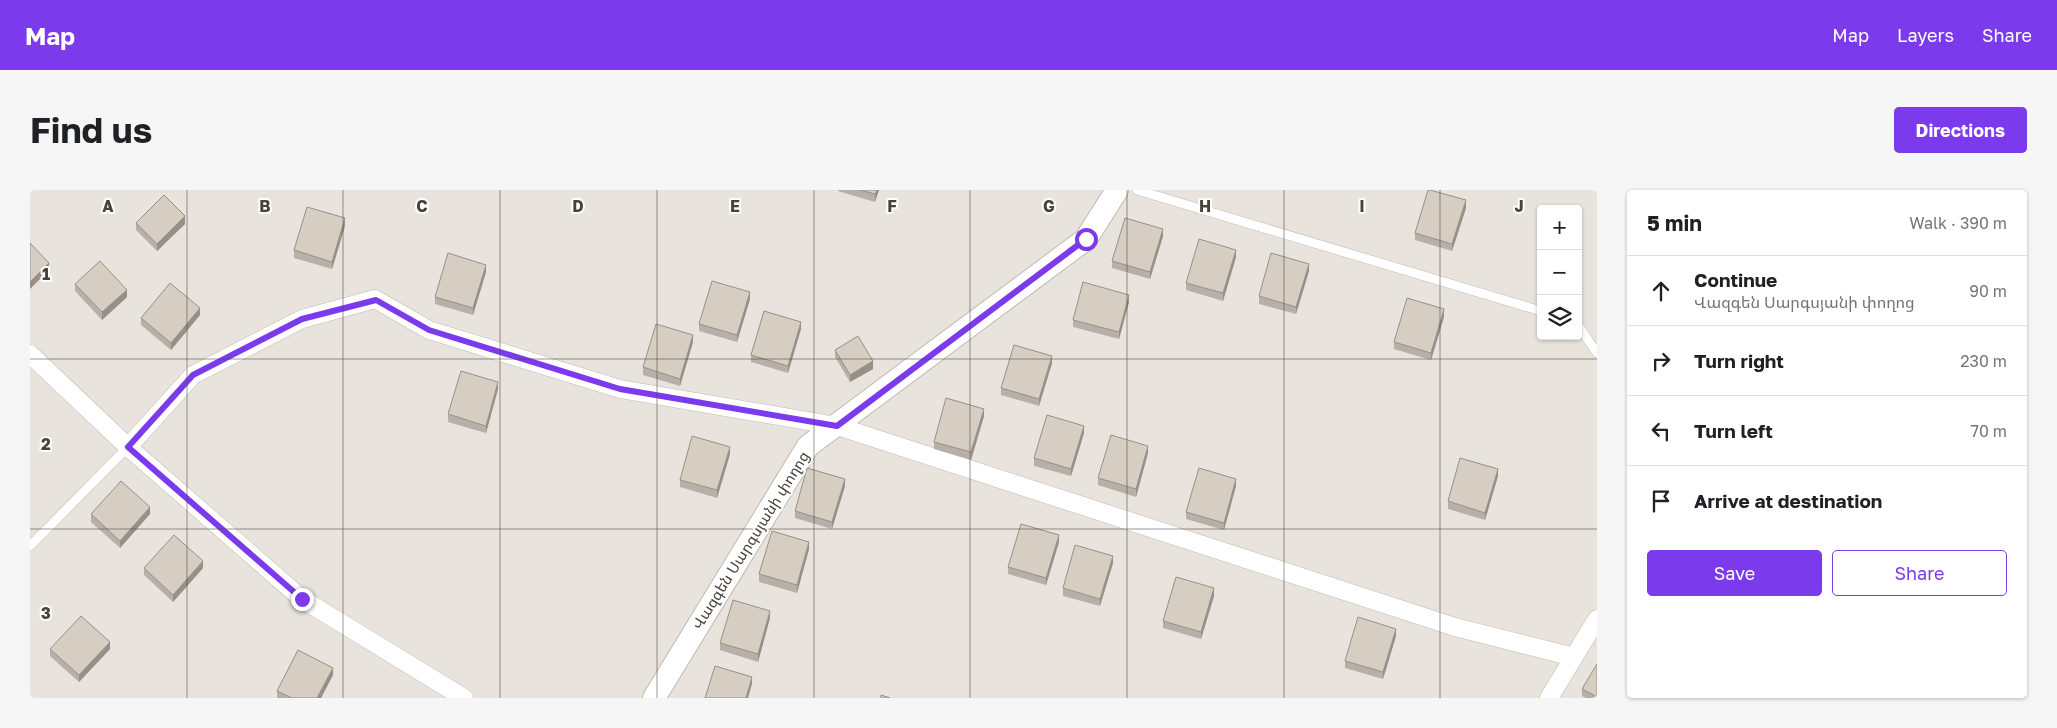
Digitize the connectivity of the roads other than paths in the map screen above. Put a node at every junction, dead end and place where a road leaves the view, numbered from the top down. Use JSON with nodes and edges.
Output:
{"nodes":[{"id":1,"x":1117,"y":190,"type":"edge"},
{"id":2,"x":1137,"y":190,"type":"edge"},
{"id":3,"x":1537,"y":310,"type":"edge"},
{"id":4,"x":1582,"y":331,"type":"edge"},
{"id":5,"x":1597,"y":353,"type":"edge"},
{"id":6,"x":30,"y":354,"type":"edge"},
{"id":7,"x":837,"y":426,"type":"junction"},
{"id":8,"x":128,"y":447,"type":"junction"},
{"id":9,"x":30,"y":546,"type":"edge"},
{"id":10,"x":1597,"y":619,"type":"edge"},
{"id":11,"x":1574,"y":657,"type":"junction"},
{"id":12,"x":464,"y":698,"type":"edge"},
{"id":13,"x":654,"y":698,"type":"edge"},
{"id":14,"x":1550,"y":698,"type":"edge"}],
"edges":[{"from":1,"to":7,"type":"street","name":"Վազգեն Սարգսյանի փողոց"},
{"from":2,"to":3,"type":"lane"},
{"from":4,"to":5,"type":"lane"},
{"from":6,"to":8,"type":"street"},
{"from":7,"to":8,"type":"street"},
{"from":7,"to":11,"type":"street"},
{"from":7,"to":13,"type":"street","name":"Վազգեն Սարգսյանի փողոց"},
{"from":8,"to":9,"type":"lane"},
{"from":8,"to":12,"type":"street"},
{"from":10,"to":11,"type":"street"},
{"from":11,"to":14,"type":"street"}]}
